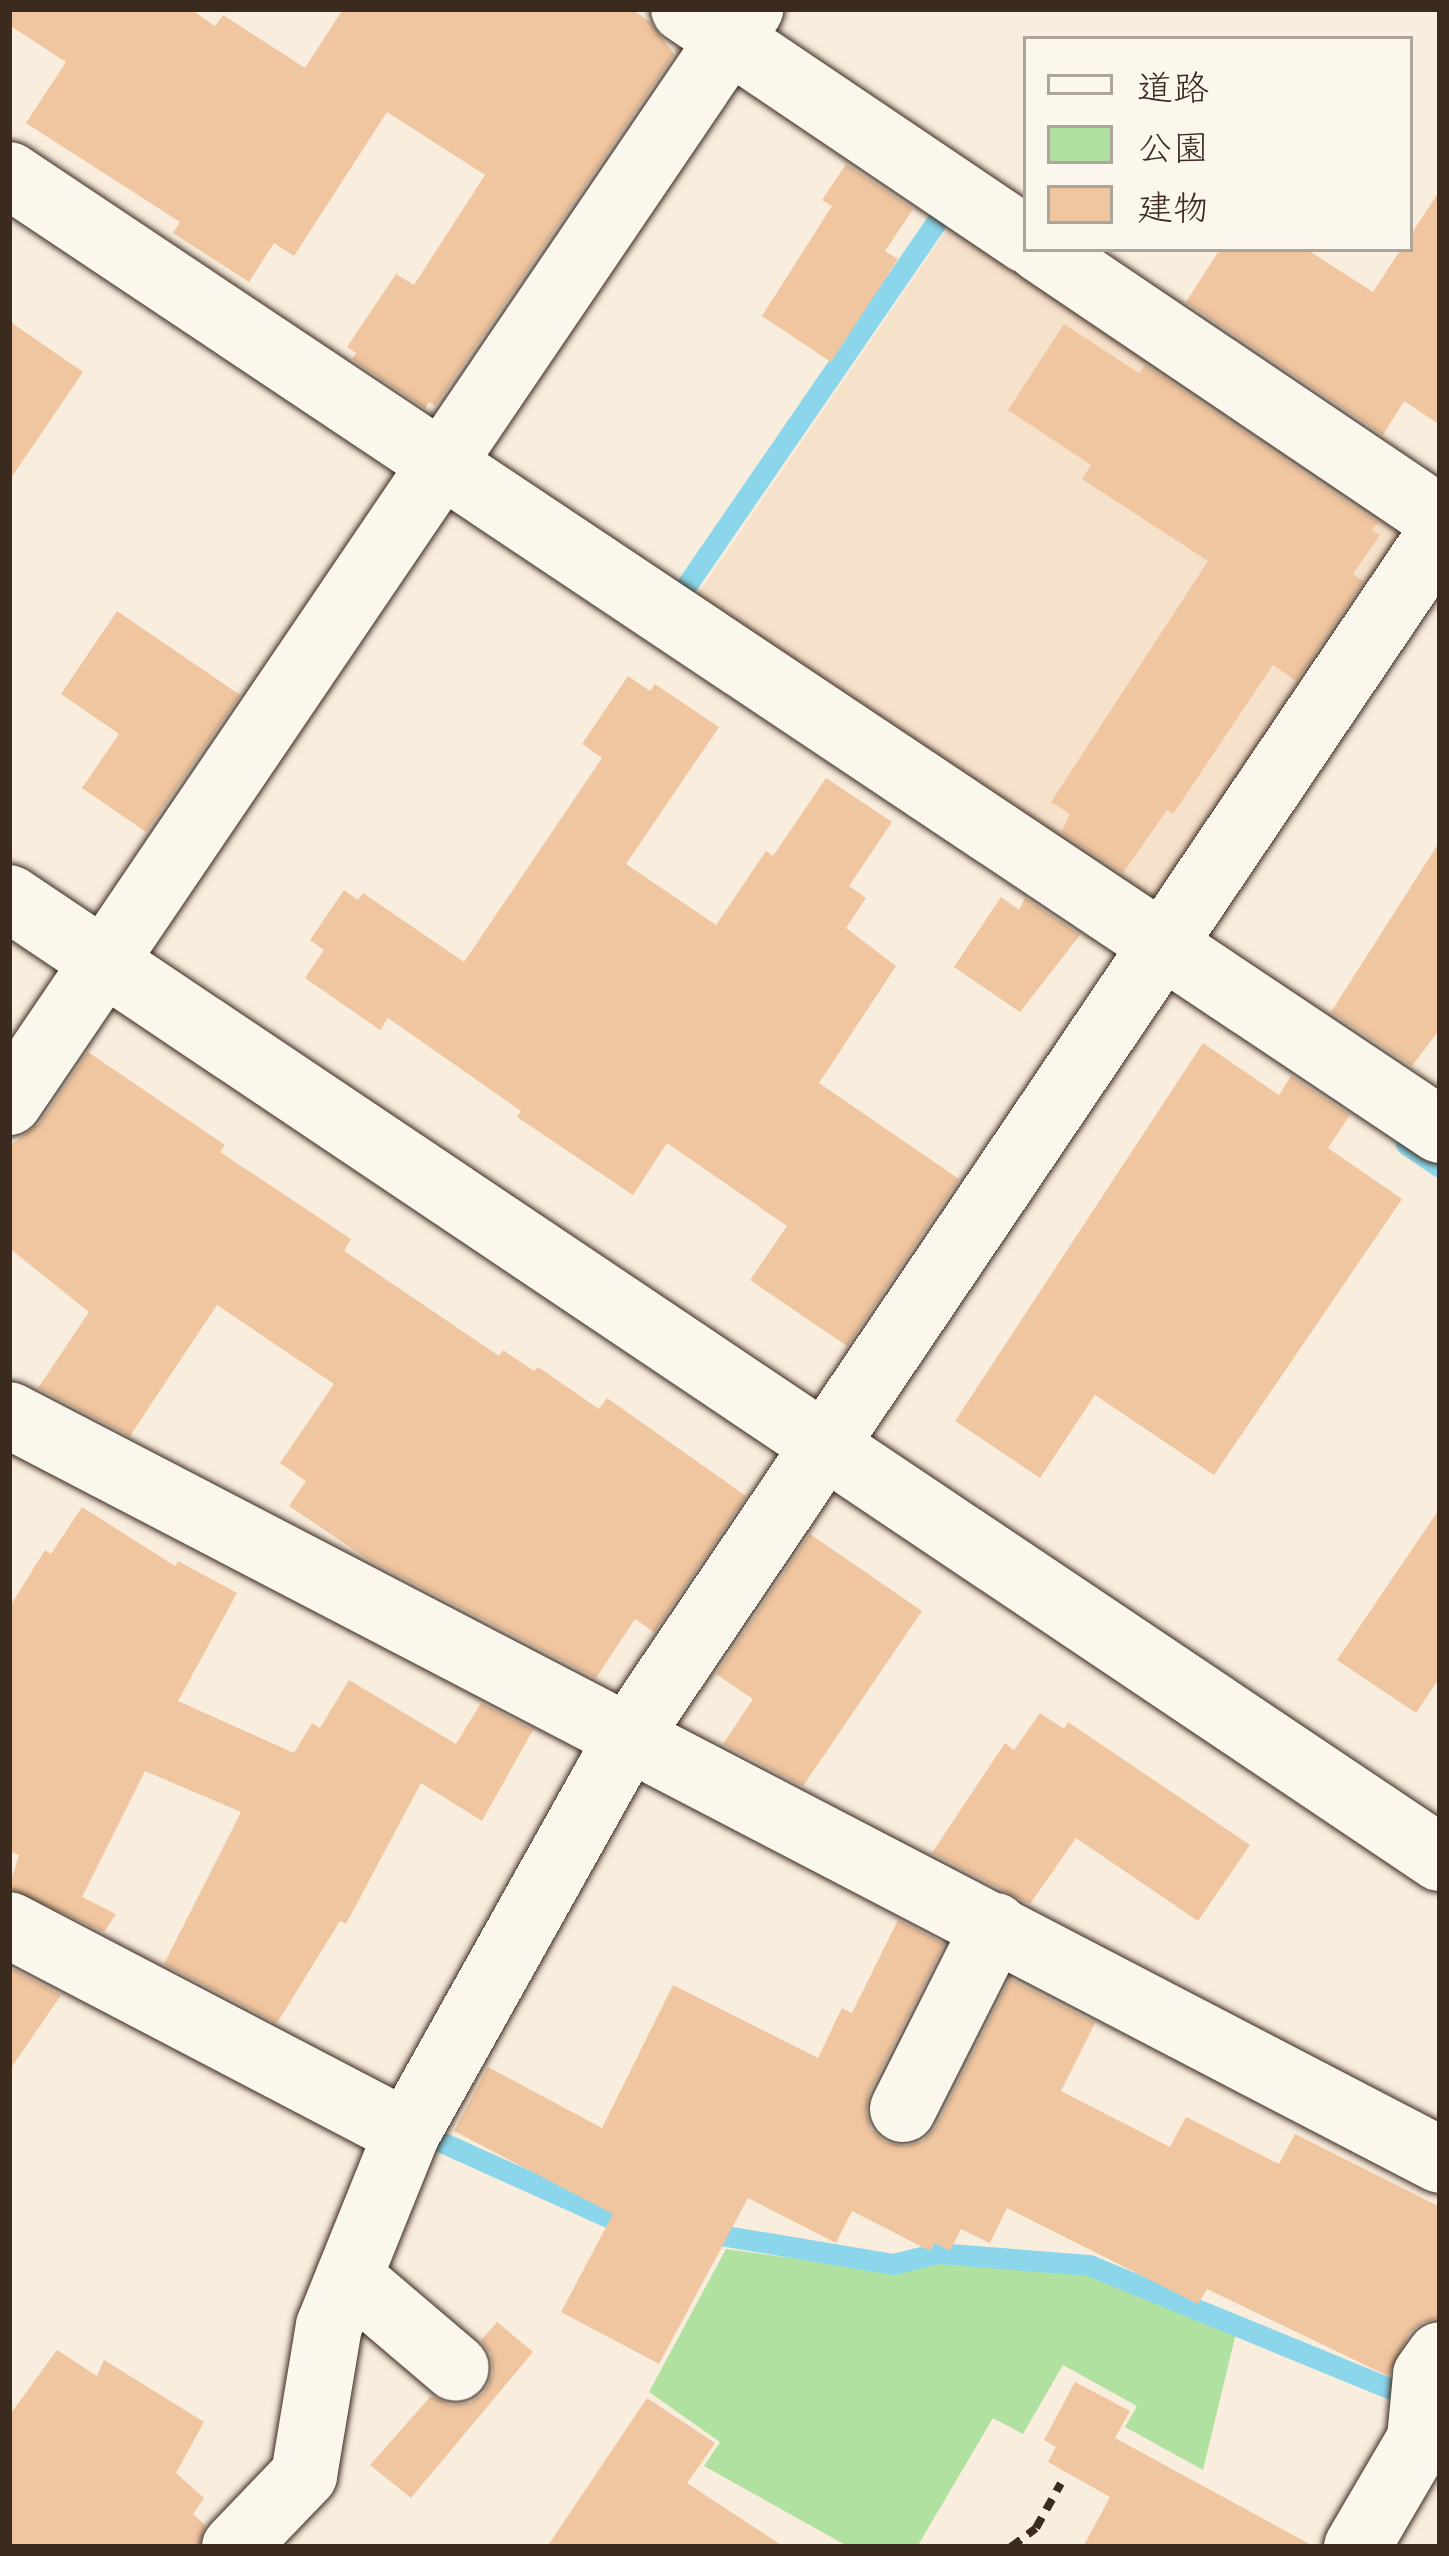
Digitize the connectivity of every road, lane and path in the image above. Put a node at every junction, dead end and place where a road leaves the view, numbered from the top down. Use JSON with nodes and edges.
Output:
{"nodes":[{"id":1,"x":721,"y":19,"type":"edge"},
{"id":2,"x":9,"y":175,"type":"edge"},
{"id":3,"x":1023,"y":238,"type":"edge"},
{"id":4,"x":1044,"y":252,"type":"edge"},
{"id":5,"x":441,"y":465,"type":"junction"},
{"id":6,"x":1440,"y":519,"type":"edge"},
{"id":7,"x":1440,"y":534,"type":"edge"},
{"id":8,"x":9,"y":898,"type":"edge"},
{"id":9,"x":1162,"y":943,"type":"junction"},
{"id":10,"x":106,"y":964,"type":"junction"},
{"id":11,"x":9,"y":1102,"type":"edge"},
{"id":12,"x":1440,"y":1130,"type":"edge"},
{"id":13,"x":9,"y":1415,"type":"edge"},
{"id":14,"x":826,"y":1444,"type":"junction"},
{"id":15,"x":630,"y":1734,"type":"junction"},
{"id":16,"x":1440,"y":1858,"type":"edge"},
{"id":17,"x":9,"y":1925,"type":"edge"},
{"id":18,"x":995,"y":1926,"type":"junction"},
{"id":19,"x":903,"y":2108,"type":"dead end"},
{"id":20,"x":407,"y":2133,"type":"junction"},
{"id":21,"x":1440,"y":2160,"type":"edge"},
{"id":22,"x":349,"y":2277,"type":"junction"},
{"id":23,"x":1440,"y":2355,"type":"edge"},
{"id":24,"x":456,"y":2368,"type":"dead end"},
{"id":25,"x":1061,"y":2483,"type":"dead end"},
{"id":26,"x":235,"y":2547,"type":"edge"},
{"id":27,"x":1011,"y":2547,"type":"edge"},
{"id":28,"x":1358,"y":2547,"type":"edge"}],
"edges":[{"from":1,"to":3,"type":"street"},
{"from":1,"to":5,"type":"street"},
{"from":2,"to":5,"type":"street"},
{"from":4,"to":6,"type":"street"},
{"from":5,"to":9,"type":"street"},
{"from":5,"to":10,"type":"street"},
{"from":7,"to":9,"type":"street"},
{"from":8,"to":10,"type":"street"},
{"from":9,"to":12,"type":"street"},
{"from":9,"to":14,"type":"street"},
{"from":10,"to":11,"type":"street"},
{"from":10,"to":14,"type":"street"},
{"from":13,"to":15,"type":"street"},
{"from":14,"to":15,"type":"street"},
{"from":14,"to":16,"type":"street"},
{"from":15,"to":18,"type":"street"},
{"from":15,"to":20,"type":"street"},
{"from":17,"to":20,"type":"street"},
{"from":18,"to":19,"type":"street"},
{"from":18,"to":21,"type":"street"},
{"from":20,"to":22,"type":"street"},
{"from":22,"to":24,"type":"street"},
{"from":22,"to":26,"type":"street"},
{"from":23,"to":28,"type":"street"},
{"from":25,"to":27,"type":"path"}]}
